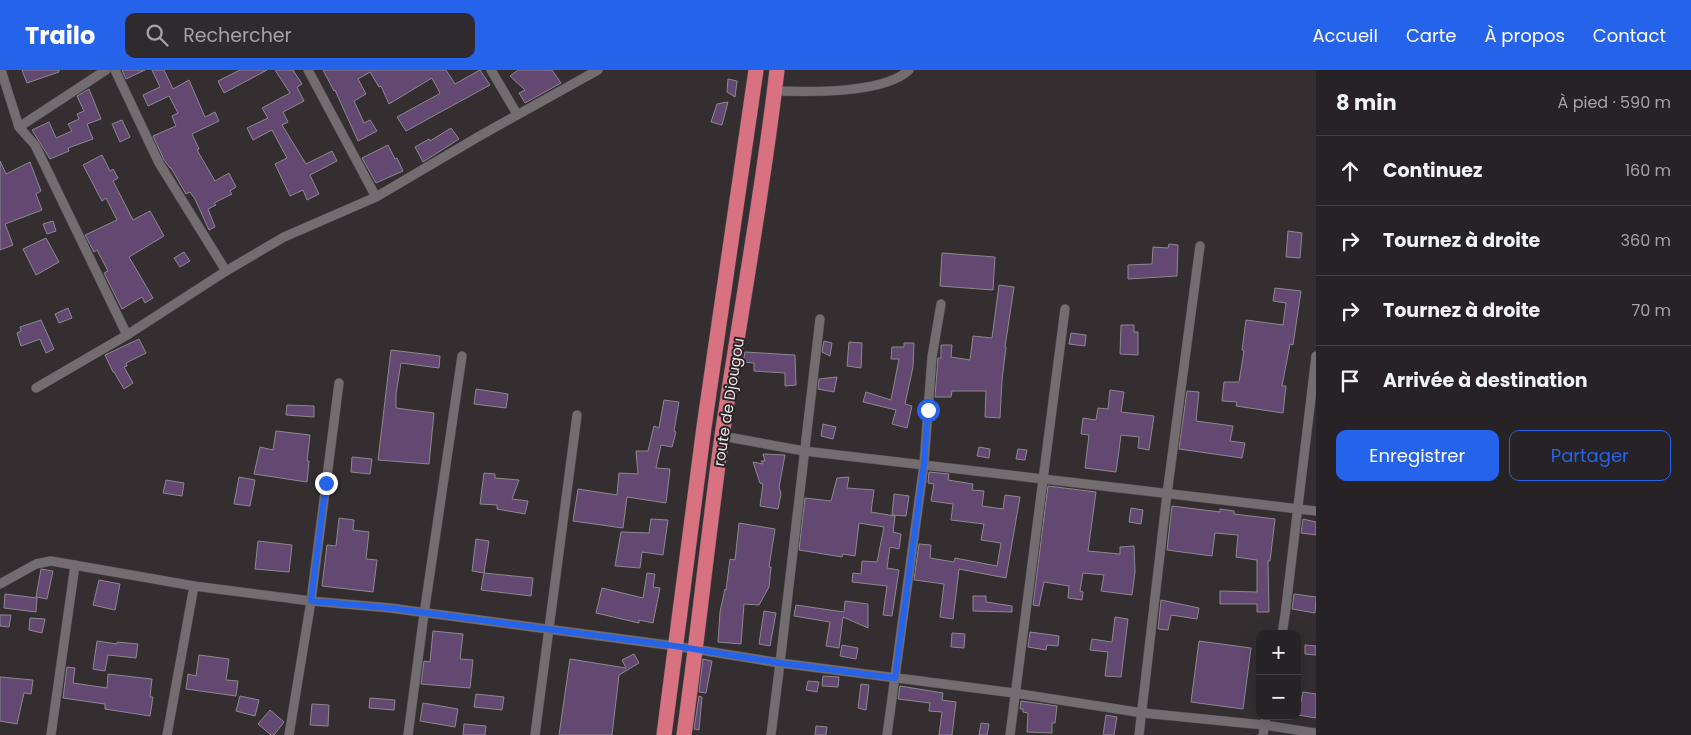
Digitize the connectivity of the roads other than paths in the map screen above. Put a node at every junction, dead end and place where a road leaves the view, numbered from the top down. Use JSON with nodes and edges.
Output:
{"nodes":[{"id":1,"x":1,"y":70,"type":"edge"},
{"id":2,"x":106,"y":70,"type":"edge"},
{"id":3,"x":115,"y":70,"type":"edge"},
{"id":4,"x":308,"y":70,"type":"edge"},
{"id":5,"x":491,"y":70,"type":"edge"},
{"id":6,"x":598,"y":70,"type":"edge"},
{"id":7,"x":756,"y":70,"type":"edge"},
{"id":8,"x":778,"y":70,"type":"edge"},
{"id":9,"x":909,"y":70,"type":"edge"},
{"id":10,"x":775,"y":91,"type":"junction"},
{"id":11,"x":517,"y":114,"type":"junction"},
{"id":12,"x":19,"y":127,"type":"junction"},
{"id":13,"x":376,"y":197,"type":"junction"},
{"id":14,"x":1200,"y":246,"type":"dead end"},
{"id":15,"x":226,"y":271,"type":"junction"},
{"id":16,"x":941,"y":304,"type":"dead end"},
{"id":17,"x":1066,"y":309,"type":"dead end"},
{"id":18,"x":820,"y":319,"type":"dead end"},
{"id":19,"x":127,"y":335,"type":"junction"},
{"id":20,"x":462,"y":356,"type":"dead end"},
{"id":21,"x":1316,"y":356,"type":"edge"},
{"id":22,"x":339,"y":383,"type":"dead end"},
{"id":23,"x":36,"y":388,"type":"dead end"},
{"id":24,"x":578,"y":415,"type":"dead end"},
{"id":25,"x":722,"y":436,"type":"junction"},
{"id":26,"x":804,"y":451,"type":"junction"},
{"id":27,"x":924,"y":464,"type":"junction"},
{"id":28,"x":1044,"y":480,"type":"junction"},
{"id":29,"x":1167,"y":494,"type":"junction"},
{"id":30,"x":1298,"y":509,"type":"junction"},
{"id":31,"x":1316,"y":511,"type":"edge"},
{"id":32,"x":75,"y":565,"type":"junction"},
{"id":33,"x":0,"y":584,"type":"edge"},
{"id":34,"x":194,"y":586,"type":"junction"},
{"id":35,"x":311,"y":601,"type":"junction"},
{"id":36,"x":424,"y":614,"type":"junction"},
{"id":37,"x":549,"y":630,"type":"junction"},
{"id":38,"x":1283,"y":630,"type":"edge"},
{"id":39,"x":675,"y":646,"type":"junction"},
{"id":40,"x":696,"y":649,"type":"junction"},
{"id":41,"x":780,"y":663,"type":"junction"},
{"id":42,"x":895,"y":678,"type":"junction"},
{"id":43,"x":1014,"y":693,"type":"junction"},
{"id":44,"x":1143,"y":713,"type":"junction"},
{"id":45,"x":1256,"y":719,"type":"edge"},
{"id":46,"x":1265,"y":720,"type":"edge"},
{"id":47,"x":1316,"y":733,"type":"edge"},
{"id":48,"x":51,"y":735,"type":"edge"},
{"id":49,"x":167,"y":735,"type":"edge"},
{"id":50,"x":289,"y":735,"type":"edge"},
{"id":51,"x":408,"y":735,"type":"edge"},
{"id":52,"x":535,"y":735,"type":"edge"},
{"id":53,"x":664,"y":735,"type":"edge"},
{"id":54,"x":684,"y":735,"type":"edge"},
{"id":55,"x":770,"y":735,"type":"edge"},
{"id":56,"x":887,"y":735,"type":"edge"},
{"id":57,"x":1010,"y":735,"type":"edge"},
{"id":58,"x":1139,"y":735,"type":"edge"},
{"id":59,"x":1263,"y":735,"type":"edge"}],
"edges":[{"from":1,"to":12,"type":"street"},
{"from":2,"to":12,"type":"street"},
{"from":3,"to":15,"type":"street"},
{"from":4,"to":13,"type":"street"},
{"from":5,"to":11,"type":"street"},
{"from":6,"to":11,"type":"street"},
{"from":7,"to":39,"type":"highway","name":"route de Djougou"},
{"from":8,"to":10,"type":"highway","name":"route de Djougou"},
{"from":9,"to":10,"type":"street"},
{"from":10,"to":25,"type":"highway","name":"route de Djougou"},
{"from":11,"to":13,"type":"street"},
{"from":12,"to":19,"type":"street"},
{"from":13,"to":15,"type":"street"},
{"from":14,"to":29,"type":"street"},
{"from":15,"to":19,"type":"street"},
{"from":16,"to":27,"type":"street"},
{"from":17,"to":28,"type":"street"},
{"from":18,"to":26,"type":"street"},
{"from":19,"to":23,"type":"street"},
{"from":20,"to":36,"type":"street"},
{"from":21,"to":30,"type":"street"},
{"from":22,"to":35,"type":"street"},
{"from":24,"to":37,"type":"street"},
{"from":25,"to":26,"type":"street"},
{"from":25,"to":40,"type":"highway","name":"route de Djougou"},
{"from":26,"to":27,"type":"street"},
{"from":26,"to":41,"type":"street"},
{"from":27,"to":28,"type":"street"},
{"from":27,"to":42,"type":"street"},
{"from":28,"to":29,"type":"street"},
{"from":28,"to":43,"type":"street"},
{"from":29,"to":30,"type":"street"},
{"from":29,"to":44,"type":"street"},
{"from":30,"to":31,"type":"street"},
{"from":30,"to":38,"type":"street"},
{"from":32,"to":33,"type":"street"},
{"from":32,"to":34,"type":"street"},
{"from":32,"to":48,"type":"street"},
{"from":34,"to":35,"type":"street"},
{"from":34,"to":49,"type":"street"},
{"from":35,"to":36,"type":"street"},
{"from":35,"to":50,"type":"street"},
{"from":36,"to":37,"type":"street"},
{"from":36,"to":51,"type":"street"},
{"from":37,"to":39,"type":"street"},
{"from":37,"to":52,"type":"street"},
{"from":39,"to":40,"type":"street"},
{"from":39,"to":53,"type":"highway","name":"route de Djougou"},
{"from":40,"to":41,"type":"street"},
{"from":40,"to":54,"type":"highway","name":"route de Djougou"},
{"from":41,"to":42,"type":"street"},
{"from":41,"to":55,"type":"street"},
{"from":42,"to":43,"type":"street"},
{"from":42,"to":56,"type":"street"},
{"from":43,"to":44,"type":"street"},
{"from":43,"to":57,"type":"street"},
{"from":44,"to":45,"type":"street"},
{"from":44,"to":58,"type":"street"},
{"from":46,"to":47,"type":"street"},
{"from":46,"to":59,"type":"street"}]}
